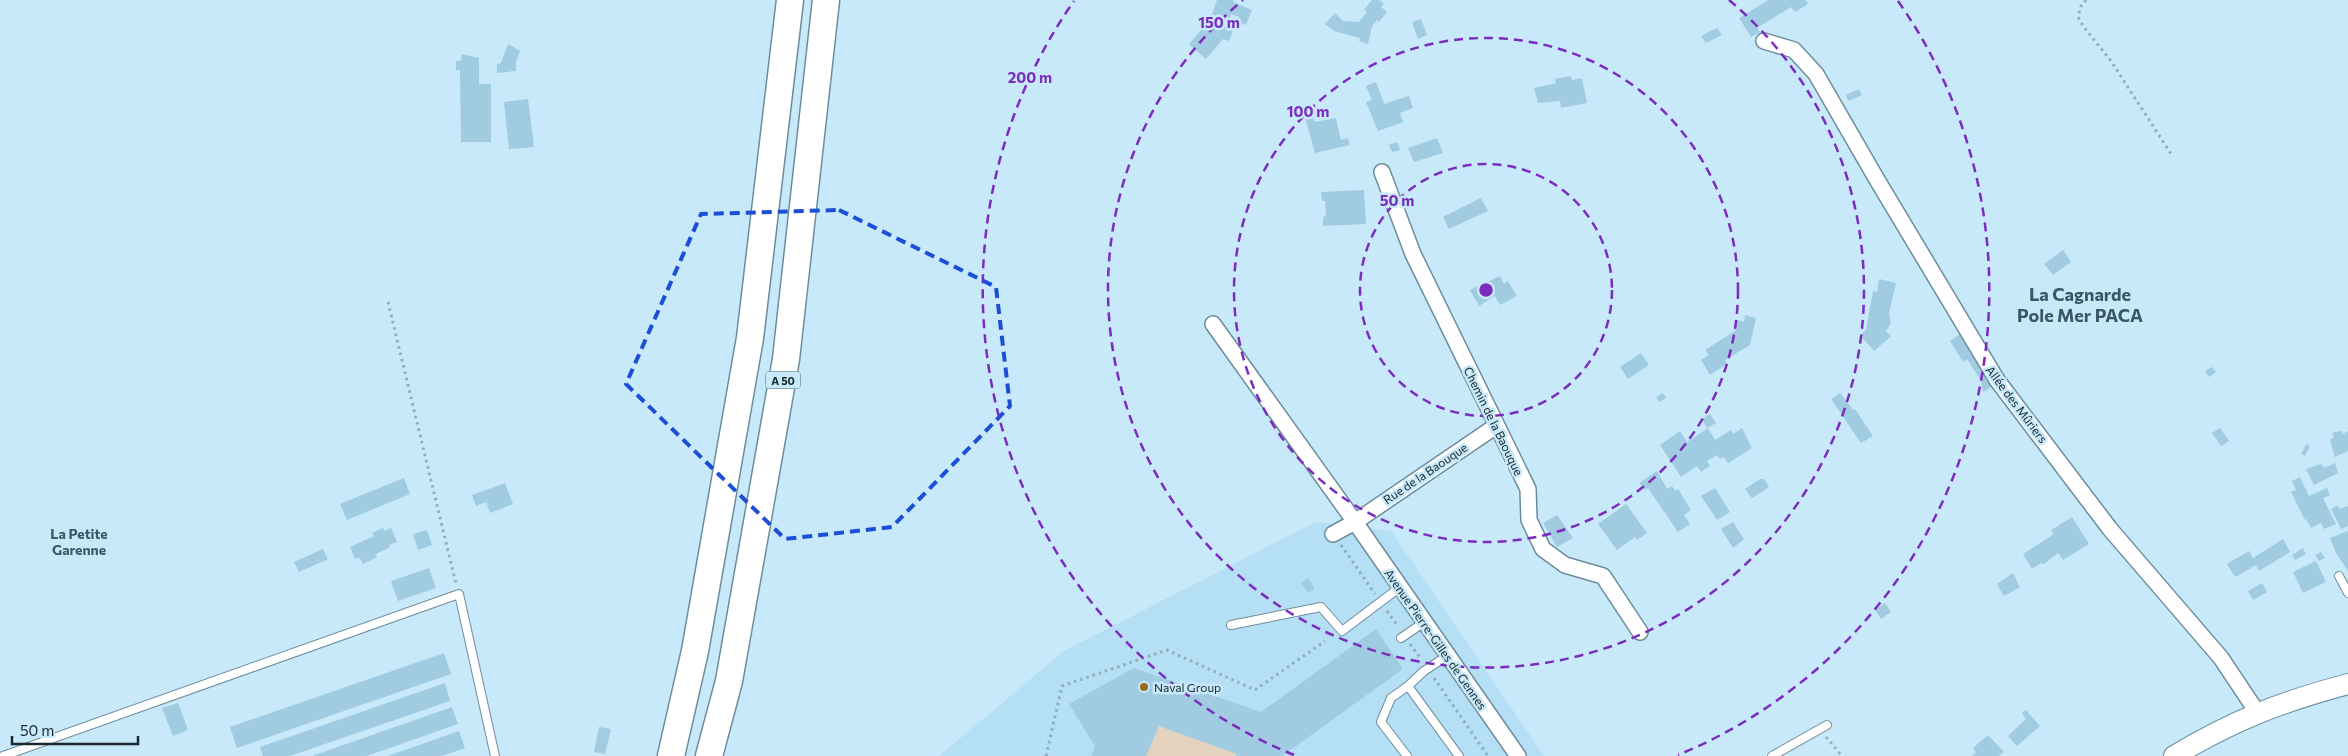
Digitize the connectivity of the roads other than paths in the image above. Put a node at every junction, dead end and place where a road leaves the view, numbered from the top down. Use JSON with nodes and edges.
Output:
{"nodes":[{"id":1,"x":790,"y":0,"type":"edge"},
{"id":2,"x":826,"y":0,"type":"edge"},
{"id":3,"x":1764,"y":41,"type":"dead end"},
{"id":4,"x":1382,"y":172,"type":"dead end"},
{"id":5,"x":1213,"y":324,"type":"dead end"},
{"id":6,"x":1496,"y":426,"type":"junction"},
{"id":7,"x":1355,"y":522,"type":"junction"},
{"id":8,"x":1333,"y":534,"type":"dead end"},
{"id":9,"x":2339,"y":576,"type":"dead end"},
{"id":10,"x":1399,"y":588,"type":"junction"},
{"id":11,"x":2348,"y":593,"type":"edge"},
{"id":12,"x":1423,"y":623,"type":"junction"},
{"id":13,"x":1231,"y":626,"type":"dead end"},
{"id":14,"x":1640,"y":632,"type":"dead end"},
{"id":15,"x":1401,"y":638,"type":"dead end"},
{"id":16,"x":1447,"y":656,"type":"junction"},
{"id":17,"x":2348,"y":684,"type":"edge"},
{"id":18,"x":1408,"y":686,"type":"junction"},
{"id":19,"x":2257,"y":712,"type":"junction"},
{"id":20,"x":1823,"y":727,"type":"road end"},
{"id":21,"x":3,"y":756,"type":"edge"},
{"id":22,"x":495,"y":756,"type":"edge"},
{"id":23,"x":671,"y":756,"type":"edge"},
{"id":24,"x":710,"y":756,"type":"edge"},
{"id":25,"x":1407,"y":756,"type":"edge"},
{"id":26,"x":1459,"y":756,"type":"edge"},
{"id":27,"x":1518,"y":756,"type":"edge"},
{"id":28,"x":1772,"y":756,"type":"edge"},
{"id":29,"x":2174,"y":756,"type":"edge"}],
"edges":[{"from":1,"to":23,"type":"highway"},
{"from":2,"to":24,"type":"highway","number":"A 50"},
{"from":3,"to":19,"type":"street","name":"Allée des Mûriers"},
{"from":4,"to":6,"type":"street","name":"Chemin de la Baouque"},
{"from":5,"to":7,"type":"street","name":"Avenue Pierre-Gilles de Gennes"},
{"from":6,"to":7,"type":"street","name":"Rue de la Baouque"},
{"from":6,"to":14,"type":"street","name":"Chemin de la Baouque"},
{"from":7,"to":8,"type":"street"},
{"from":7,"to":10,"type":"street","name":"Avenue Pierre-Gilles de Gennes"},
{"from":9,"to":11,"type":"lane"},
{"from":10,"to":12,"type":"street","name":"Avenue Pierre-Gilles de Gennes"},
{"from":10,"to":13,"type":"lane"},
{"from":12,"to":15,"type":"lane"},
{"from":12,"to":16,"type":"street","name":"Avenue Pierre-Gilles de Gennes"},
{"from":16,"to":18,"type":"lane"},
{"from":16,"to":27,"type":"street","name":"Avenue Pierre-Gilles de Gennes"},
{"from":17,"to":19,"type":"main road"},
{"from":18,"to":25,"type":"lane"},
{"from":18,"to":26,"type":"lane"},
{"from":19,"to":29,"type":"main road"},
{"from":20,"to":28,"type":"lane"},
{"from":21,"to":22,"type":"lane"}]}
